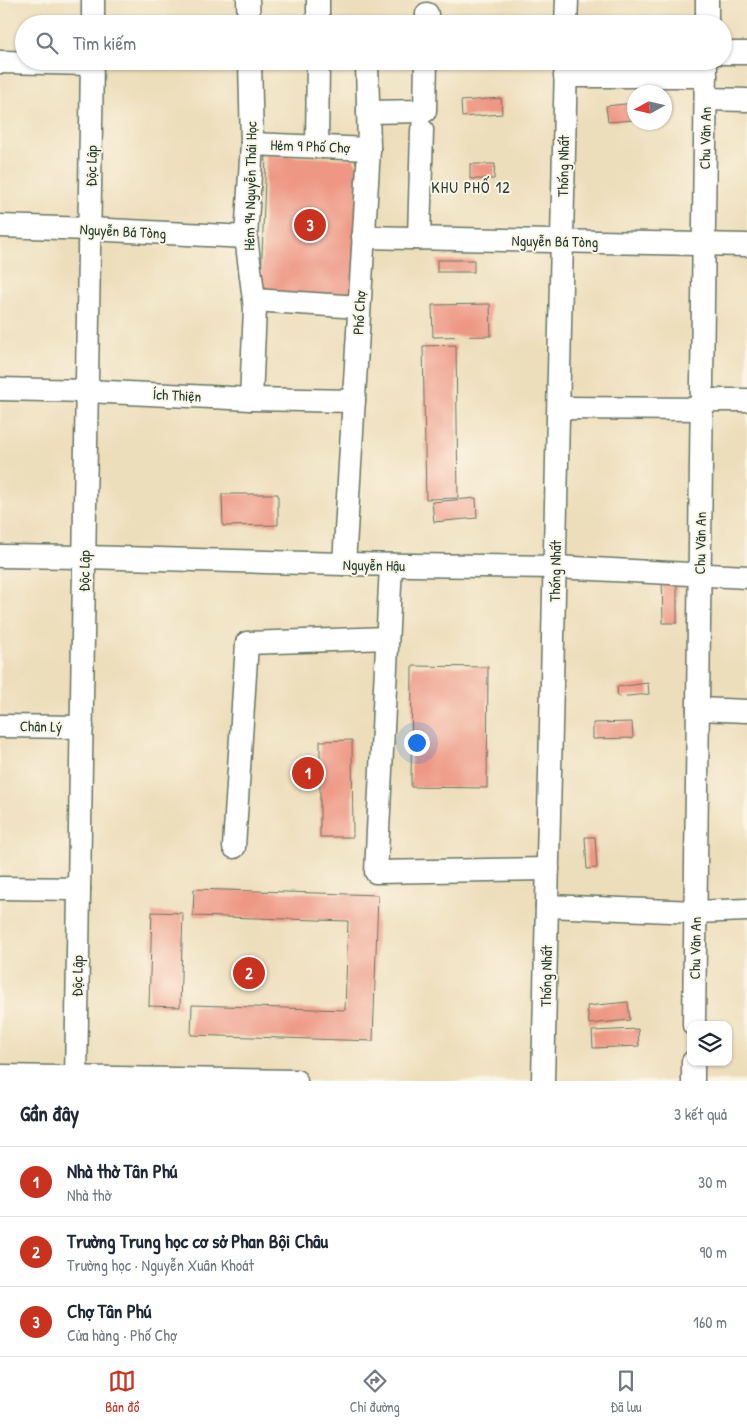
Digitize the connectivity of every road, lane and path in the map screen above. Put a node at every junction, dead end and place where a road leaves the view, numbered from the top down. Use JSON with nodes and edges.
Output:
{"nodes":[{"id":1,"x":93,"y":0,"type":"edge"},
{"id":2,"x":248,"y":0,"type":"edge"},
{"id":3,"x":318,"y":0,"type":"edge"},
{"id":4,"x":567,"y":0,"type":"edge"},
{"id":5,"x":707,"y":0,"type":"edge"},
{"id":6,"x":93,"y":15,"type":"edge"},
{"id":7,"x":249,"y":15,"type":"edge"},
{"id":8,"x":318,"y":15,"type":"edge"},
{"id":9,"x":566,"y":15,"type":"edge"},
{"id":10,"x":707,"y":15,"type":"edge"},
{"id":11,"x":732,"y":53,"type":"edge"},
{"id":12,"x":747,"y":53,"type":"edge"},
{"id":13,"x":0,"y":62,"type":"edge"},
{"id":14,"x":15,"y":62,"type":"edge"},
{"id":15,"x":92,"y":70,"type":"edge"},
{"id":16,"x":250,"y":70,"type":"edge"},
{"id":17,"x":318,"y":70,"type":"edge"},
{"id":18,"x":368,"y":70,"type":"edge"},
{"id":19,"x":426,"y":70,"type":"edge"},
{"id":20,"x":565,"y":70,"type":"edge"},
{"id":21,"x":706,"y":70,"type":"edge"},
{"id":22,"x":706,"y":99,"type":"junction"},
{"id":23,"x":747,"y":100,"type":"edge"},
{"id":24,"x":368,"y":112,"type":"junction"},
{"id":25,"x":422,"y":130,"type":"dead end"},
{"id":26,"x":252,"y":144,"type":"junction"},
{"id":27,"x":317,"y":147,"type":"junction"},
{"id":28,"x":369,"y":149,"type":"junction"},
{"id":29,"x":0,"y":226,"type":"edge"},
{"id":30,"x":89,"y":229,"type":"junction"},
{"id":31,"x":246,"y":237,"type":"junction"},
{"id":32,"x":363,"y":237,"type":"junction"},
{"id":33,"x":419,"y":238,"type":"junction"},
{"id":34,"x":562,"y":241,"type":"junction"},
{"id":35,"x":704,"y":244,"type":"junction"},
{"id":36,"x":747,"y":245,"type":"edge"},
{"id":37,"x":254,"y":300,"type":"junction"},
{"id":38,"x":359,"y":307,"type":"junction"},
{"id":39,"x":0,"y":389,"type":"edge"},
{"id":40,"x":87,"y":391,"type":"junction"},
{"id":41,"x":251,"y":399,"type":"junction"},
{"id":42,"x":747,"y":400,"type":"edge"},
{"id":43,"x":354,"y":401,"type":"junction"},
{"id":44,"x":702,"y":405,"type":"junction"},
{"id":45,"x":558,"y":408,"type":"junction"},
{"id":46,"x":0,"y":556,"type":"edge"},
{"id":47,"x":84,"y":557,"type":"junction"},
{"id":48,"x":344,"y":564,"type":"junction"},
{"id":49,"x":391,"y":565,"type":"junction"},
{"id":50,"x":555,"y":567,"type":"junction"},
{"id":51,"x":700,"y":575,"type":"junction"},
{"id":52,"x":747,"y":577,"type":"edge"},
{"id":53,"x":387,"y":638,"type":"junction"},
{"id":54,"x":698,"y":709,"type":"junction"},
{"id":55,"x":747,"y":711,"type":"edge"},
{"id":56,"x":0,"y":726,"type":"edge"},
{"id":57,"x":82,"y":727,"type":"junction"},
{"id":58,"x":234,"y":847,"type":"dead end"},
{"id":59,"x":548,"y":869,"type":"junction"},
{"id":60,"x":0,"y":888,"type":"edge"},
{"id":61,"x":79,"y":888,"type":"junction"},
{"id":62,"x":547,"y":906,"type":"junction"},
{"id":63,"x":747,"y":910,"type":"edge"},
{"id":64,"x":695,"y":912,"type":"junction"},
{"id":65,"x":694,"y":1021,"type":"edge"},
{"id":66,"x":693,"y":1066,"type":"edge"},
{"id":67,"x":0,"y":1076,"type":"edge"},
{"id":68,"x":76,"y":1079,"type":"edge"},
{"id":69,"x":247,"y":1080,"type":"edge"},
{"id":70,"x":296,"y":1081,"type":"edge"},
{"id":71,"x":543,"y":1081,"type":"edge"},
{"id":72,"x":693,"y":1081,"type":"edge"}],
"edges":[{"from":1,"to":6,"type":"street"},
{"from":2,"to":7,"type":"street"},
{"from":3,"to":8,"type":"street"},
{"from":4,"to":9,"type":"street"},
{"from":5,"to":10,"type":"street"},
{"from":11,"to":12,"type":"street"},
{"from":13,"to":14,"type":"street"},
{"from":15,"to":30,"type":"street","name":"Độc Lập"},
{"from":16,"to":26,"type":"street","name":"Hẻm 94 Nguyễn Thái Học"},
{"from":17,"to":27,"type":"street"},
{"from":18,"to":24,"type":"street","name":"Phố Chợ"},
{"from":19,"to":24,"type":"street"},
{"from":20,"to":34,"type":"street","name":"Thống Nhất"},
{"from":21,"to":22,"type":"street","name":"Chu Văn An"},
{"from":22,"to":23,"type":"street"},
{"from":22,"to":35,"type":"street","name":"Chu Văn An"},
{"from":24,"to":28,"type":"street","name":"Phố Chợ"},
{"from":25,"to":33,"type":"street"},
{"from":26,"to":27,"type":"street","name":"Hẻm 9 Phố Chợ"},
{"from":26,"to":31,"type":"street","name":"Hẻm 94 Nguyễn Thái Học"},
{"from":27,"to":28,"type":"street","name":"Hẻm 9 Phố Chợ"},
{"from":28,"to":32,"type":"street","name":"Phố Chợ"},
{"from":29,"to":30,"type":"street","name":"Nguyễn Bá Tòng"},
{"from":30,"to":31,"type":"street","name":"Nguyễn Bá Tòng"},
{"from":30,"to":40,"type":"street","name":"Độc Lập"},
{"from":31,"to":37,"type":"street","name":"Hẻm 94 Nguyễn Thái Học"},
{"from":32,"to":33,"type":"street","name":"Nguyễn Bá Tòng"},
{"from":32,"to":38,"type":"street","name":"Phố Chợ"},
{"from":33,"to":34,"type":"street","name":"Nguyễn Bá Tòng"},
{"from":34,"to":35,"type":"street","name":"Nguyễn Bá Tòng"},
{"from":34,"to":45,"type":"street","name":"Thống Nhất"},
{"from":35,"to":36,"type":"street","name":"Nguyễn Bá Tòng"},
{"from":35,"to":44,"type":"street","name":"Chu Văn An"},
{"from":37,"to":38,"type":"street"},
{"from":37,"to":41,"type":"street","name":"Hẻm 94 Nguyễn Thái Học"},
{"from":38,"to":43,"type":"street","name":"Phố Chợ"},
{"from":39,"to":40,"type":"street","name":"Ích Thiện"},
{"from":40,"to":41,"type":"street","name":"Ích Thiện"},
{"from":40,"to":47,"type":"street","name":"Độc Lập"},
{"from":41,"to":43,"type":"street","name":"Ích Thiện"},
{"from":42,"to":44,"type":"street"},
{"from":43,"to":48,"type":"street","name":"Phố Chợ"},
{"from":44,"to":45,"type":"street"},
{"from":44,"to":51,"type":"street","name":"Chu Văn An"},
{"from":45,"to":50,"type":"street","name":"Thống Nhất"},
{"from":46,"to":47,"type":"street","name":"Nguyễn Hậu"},
{"from":47,"to":48,"type":"street","name":"Nguyễn Hậu"},
{"from":47,"to":57,"type":"street","name":"Độc Lập"},
{"from":48,"to":49,"type":"street","name":"Nguyễn Hậu"},
{"from":49,"to":50,"type":"street","name":"Nguyễn Hậu"},
{"from":49,"to":53,"type":"street"},
{"from":50,"to":51,"type":"street","name":"Nguyễn Hậu"},
{"from":50,"to":59,"type":"street","name":"Thống Nhất"},
{"from":51,"to":52,"type":"street","name":"Nguyễn Hậu"},
{"from":51,"to":54,"type":"street","name":"Chu Văn An"},
{"from":53,"to":58,"type":"street"},
{"from":53,"to":59,"type":"street"},
{"from":54,"to":55,"type":"street"},
{"from":54,"to":64,"type":"street","name":"Chu Văn An"},
{"from":56,"to":57,"type":"street","name":"Chân Lý"},
{"from":57,"to":61,"type":"street","name":"Độc Lập"},
{"from":59,"to":62,"type":"street","name":"Thống Nhất"},
{"from":60,"to":61,"type":"street"},
{"from":61,"to":68,"type":"street","name":"Độc Lập"},
{"from":62,"to":64,"type":"street"},
{"from":62,"to":71,"type":"street","name":"Thống Nhất"},
{"from":63,"to":64,"type":"street"},
{"from":64,"to":65,"type":"street","name":"Chu Văn An"},
{"from":66,"to":72,"type":"street"},
{"from":67,"to":68,"type":"street"},
{"from":68,"to":69,"type":"street"},
{"from":69,"to":70,"type":"street"}]}
